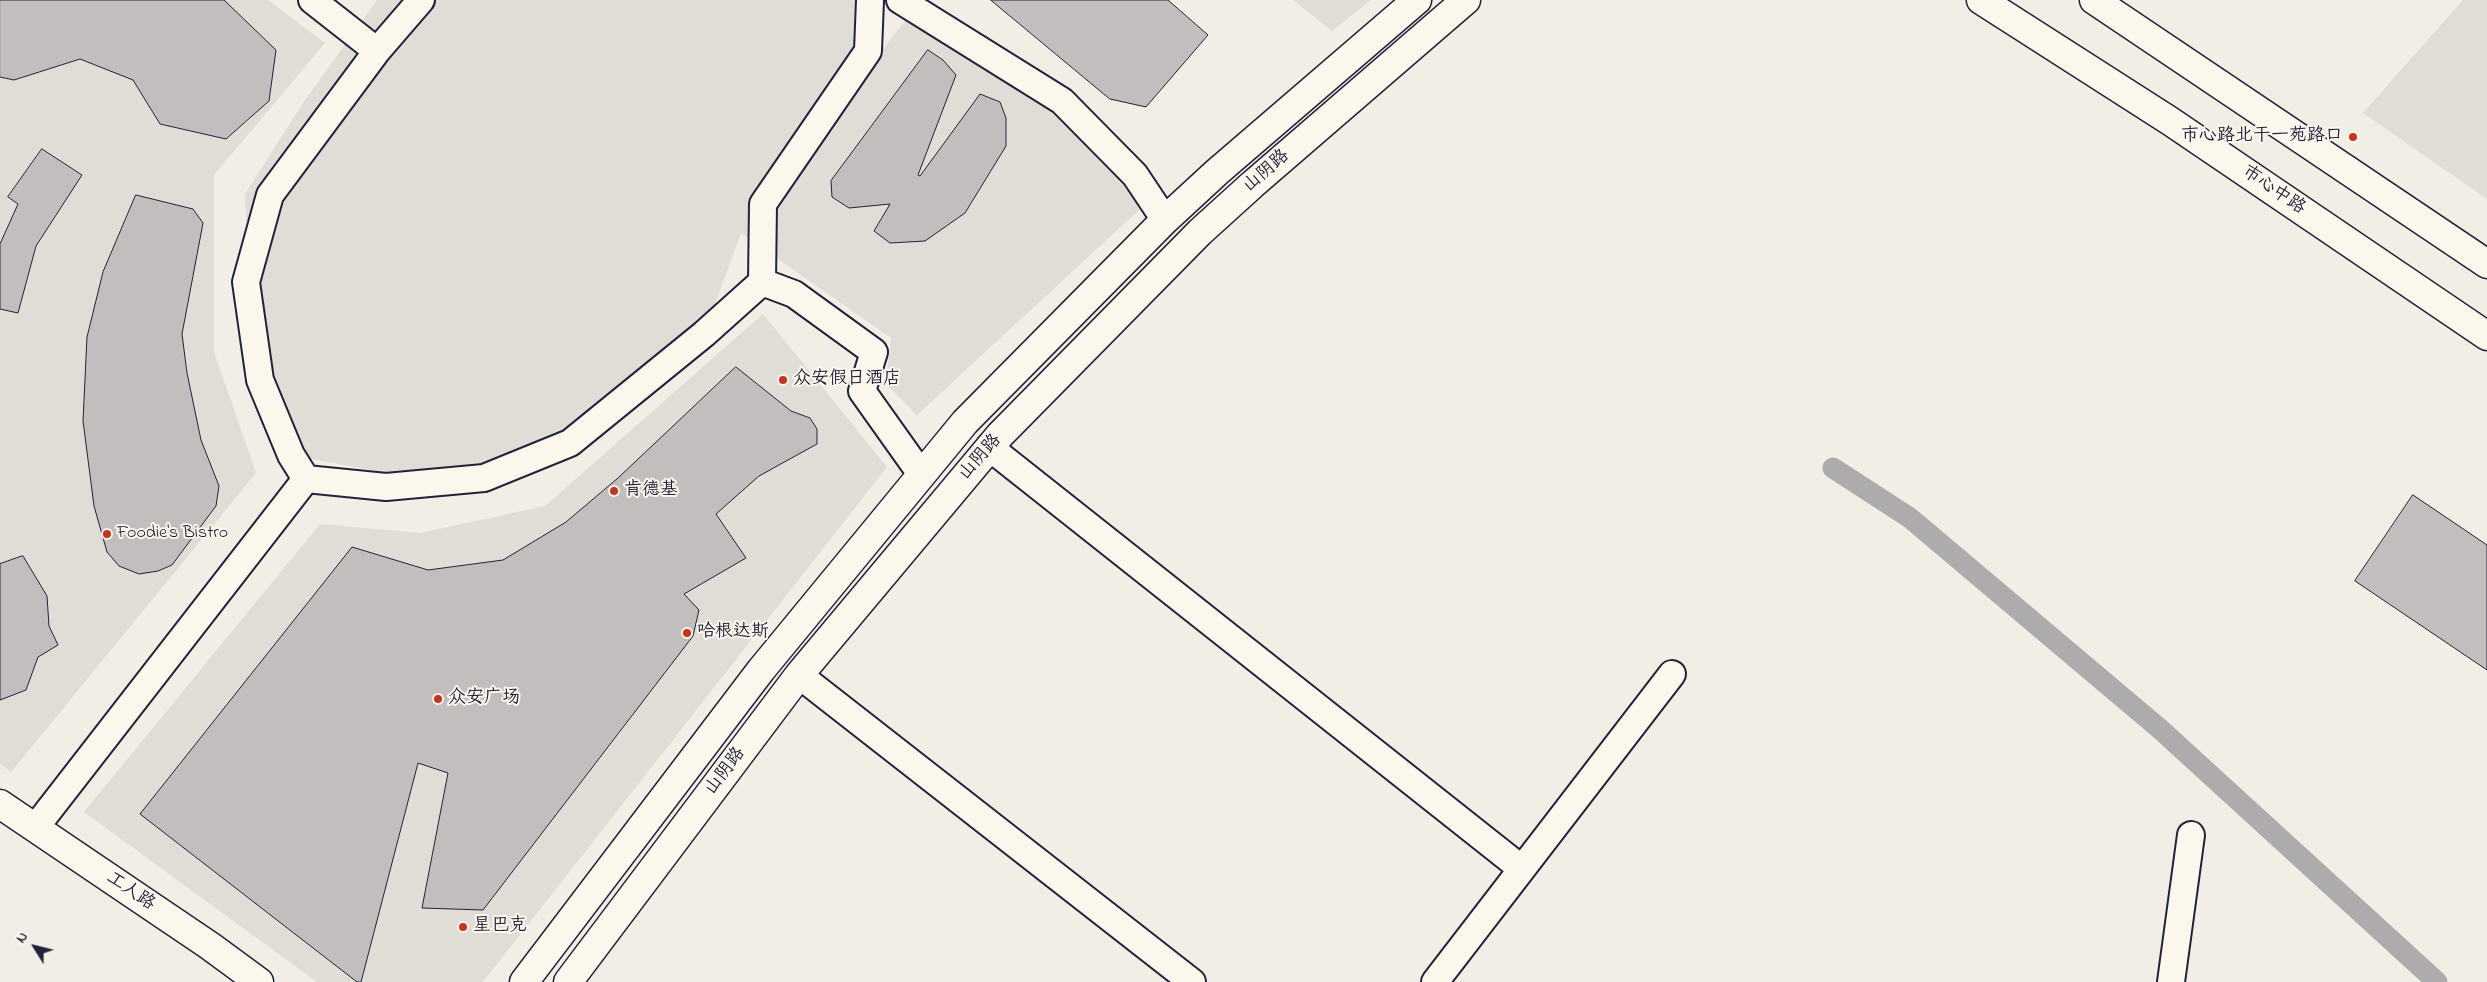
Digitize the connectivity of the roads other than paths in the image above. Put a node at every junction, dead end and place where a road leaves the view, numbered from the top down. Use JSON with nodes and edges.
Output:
{"nodes":[{"id":1,"x":312,"y":0,"type":"edge"},
{"id":2,"x":421,"y":0,"type":"edge"},
{"id":3,"x":870,"y":0,"type":"edge"},
{"id":4,"x":900,"y":0,"type":"edge"},
{"id":5,"x":1417,"y":0,"type":"edge"},
{"id":6,"x":1466,"y":0,"type":"edge"},
{"id":7,"x":1981,"y":0,"type":"edge"},
{"id":8,"x":2094,"y":0,"type":"edge"},
{"id":9,"x":377,"y":51,"type":"junction"},
{"id":10,"x":1165,"y":220,"type":"junction"},
{"id":11,"x":2487,"y":264,"type":"edge"},
{"id":12,"x":762,"y":282,"type":"junction"},
{"id":13,"x":2487,"y":336,"type":"edge"},
{"id":14,"x":989,"y":447,"type":"junction"},
{"id":15,"x":921,"y":474,"type":"junction"},
{"id":16,"x":306,"y":479,"type":"junction"},
{"id":17,"x":1672,"y":674,"type":"dead end"},
{"id":18,"x":799,"y":675,"type":"junction"},
{"id":19,"x":0,"y":804,"type":"edge"},
{"id":20,"x":35,"y":828,"type":"junction"},
{"id":21,"x":2192,"y":835,"type":"dead end"},
{"id":22,"x":1522,"y":869,"type":"junction"},
{"id":23,"x":259,"y":982,"type":"edge"},
{"id":24,"x":524,"y":982,"type":"edge"},
{"id":25,"x":568,"y":982,"type":"edge"},
{"id":26,"x":1192,"y":982,"type":"edge"},
{"id":27,"x":1436,"y":982,"type":"edge"},
{"id":28,"x":2170,"y":982,"type":"edge"}],
"edges":[{"from":1,"to":9,"type":"street"},
{"from":2,"to":9,"type":"street"},
{"from":3,"to":12,"type":"street"},
{"from":4,"to":10,"type":"street"},
{"from":5,"to":10,"type":"main road","name":"山阴路"},
{"from":6,"to":14,"type":"main road","name":"山阴路"},
{"from":7,"to":13,"type":"main road","name":"市心中路"},
{"from":8,"to":11,"type":"main road"},
{"from":9,"to":16,"type":"street"},
{"from":10,"to":15,"type":"main road","name":"山阴路"},
{"from":12,"to":15,"type":"street"},
{"from":12,"to":16,"type":"street"},
{"from":14,"to":18,"type":"main road","name":"山阴路"},
{"from":14,"to":22,"type":"street"},
{"from":15,"to":24,"type":"main road","name":"山阴路"},
{"from":16,"to":20,"type":"street"},
{"from":17,"to":22,"type":"street"},
{"from":18,"to":25,"type":"main road","name":"山阴路"},
{"from":18,"to":26,"type":"street"},
{"from":19,"to":20,"type":"main road","name":"工人路"},
{"from":20,"to":23,"type":"main road","name":"工人路"},
{"from":21,"to":28,"type":"street"},
{"from":22,"to":27,"type":"street"}]}
